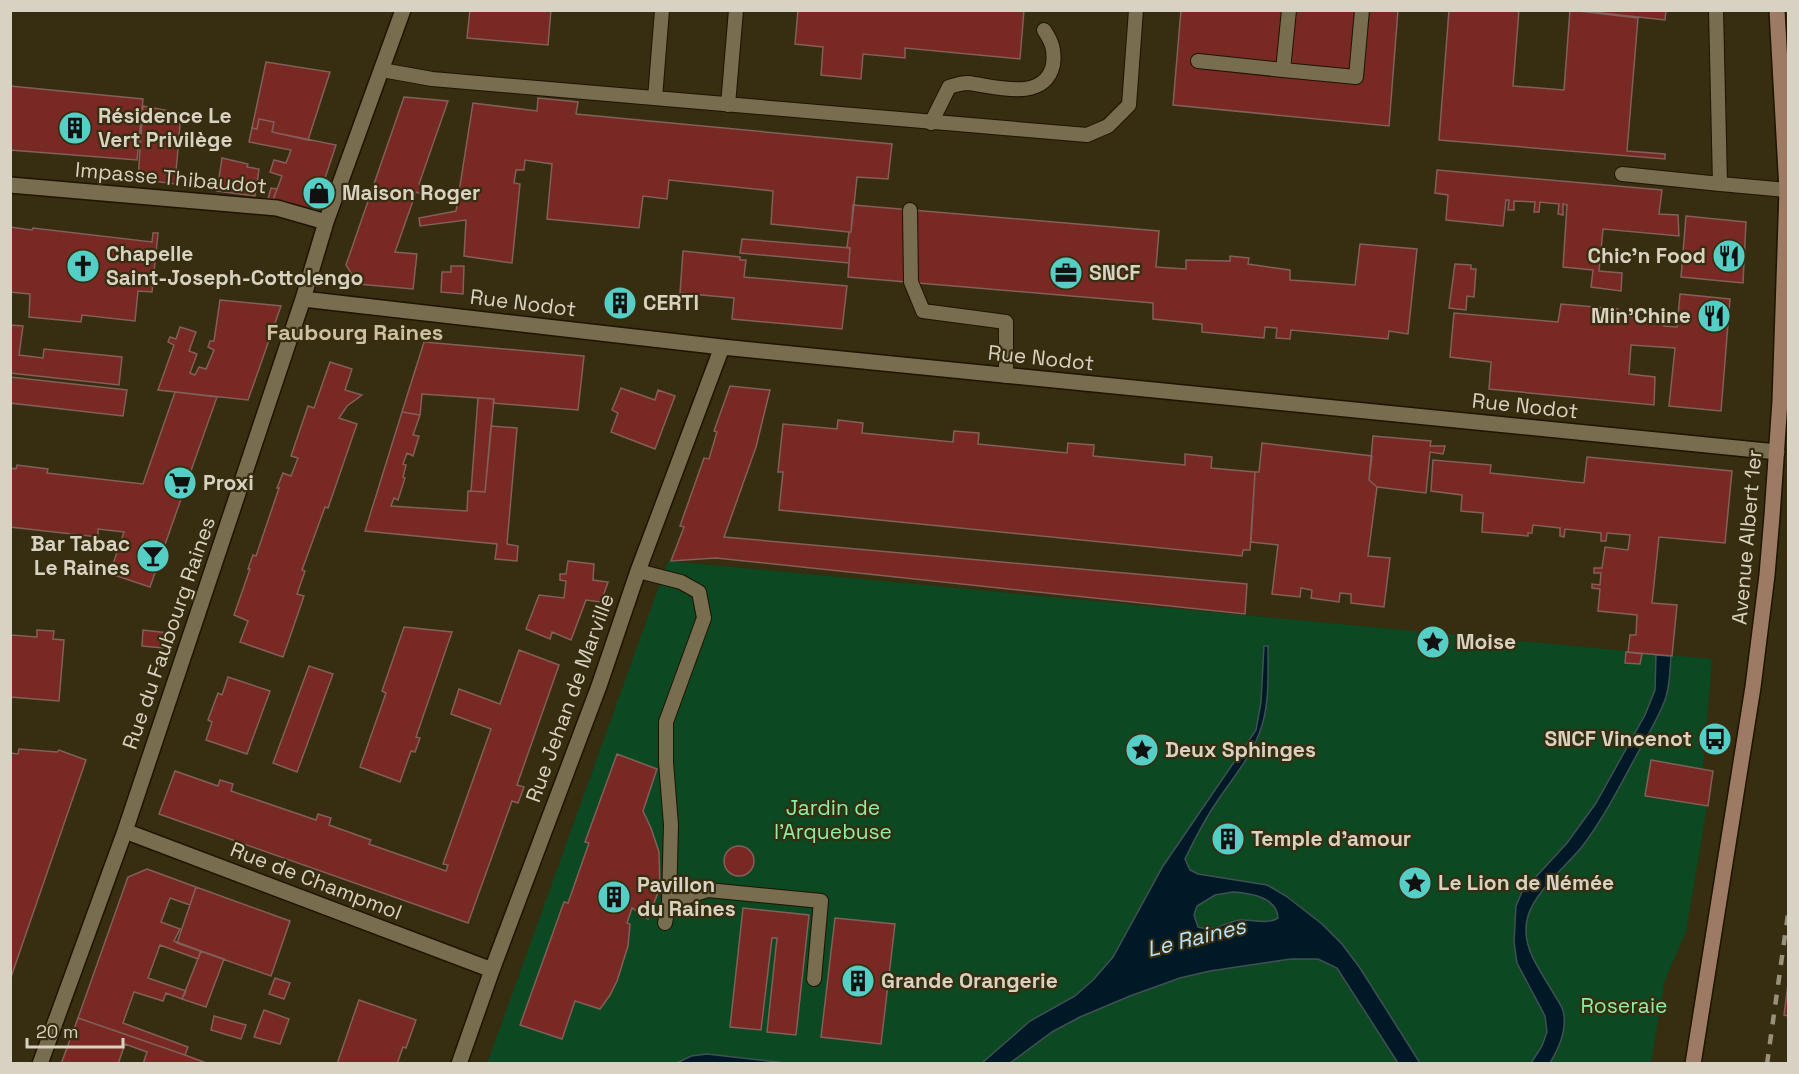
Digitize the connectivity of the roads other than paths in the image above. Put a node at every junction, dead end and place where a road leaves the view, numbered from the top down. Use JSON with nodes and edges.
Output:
{"nodes":[{"id":1,"x":403,"y":10,"type":"edge"},
{"id":2,"x":662,"y":10,"type":"edge"},
{"id":3,"x":736,"y":10,"type":"edge"},
{"id":4,"x":1136,"y":10,"type":"edge"},
{"id":5,"x":1289,"y":10,"type":"edge"},
{"id":6,"x":1362,"y":10,"type":"edge"},
{"id":7,"x":1716,"y":10,"type":"edge"},
{"id":8,"x":1777,"y":10,"type":"edge"},
{"id":9,"x":1044,"y":30,"type":"dead end"},
{"id":10,"x":1198,"y":62,"type":"dead end"},
{"id":11,"x":382,"y":70,"type":"junction"},
{"id":12,"x":1283,"y":70,"type":"junction"},
{"id":13,"x":655,"y":98,"type":"junction"},
{"id":14,"x":728,"y":105,"type":"junction"},
{"id":15,"x":931,"y":123,"type":"junction"},
{"id":16,"x":1622,"y":174,"type":"dead end"},
{"id":17,"x":1720,"y":184,"type":"junction"},
{"id":18,"x":10,"y":185,"type":"edge"},
{"id":19,"x":1787,"y":189,"type":"edge"},
{"id":20,"x":910,"y":210,"type":"dead end"},
{"id":21,"x":326,"y":222,"type":"junction"},
{"id":22,"x":303,"y":299,"type":"junction"},
{"id":23,"x":722,"y":347,"type":"junction"},
{"id":24,"x":1006,"y":376,"type":"junction"},
{"id":25,"x":1777,"y":452,"type":"junction"},
{"id":26,"x":638,"y":571,"type":"junction"},
{"id":27,"x":125,"y":831,"type":"junction"},
{"id":28,"x":669,"y":902,"type":"junction"},
{"id":29,"x":665,"y":923,"type":"dead end"},
{"id":30,"x":492,"y":970,"type":"junction"},
{"id":31,"x":814,"y":979,"type":"dead end"},
{"id":32,"x":40,"y":1064,"type":"edge"},
{"id":33,"x":459,"y":1064,"type":"edge"},
{"id":34,"x":1693,"y":1064,"type":"edge"}],
"edges":[{"from":1,"to":11,"type":"street","name":"Rue du Faubourg Raines"},
{"from":2,"to":13,"type":"lane"},
{"from":3,"to":14,"type":"lane"},
{"from":4,"to":15,"type":"lane"},
{"from":5,"to":12,"type":"lane"},
{"from":6,"to":12,"type":"lane"},
{"from":7,"to":17,"type":"lane"},
{"from":8,"to":19,"type":"main road","name":"Avenue Albert 1er"},
{"from":9,"to":15,"type":"lane"},
{"from":10,"to":12,"type":"lane"},
{"from":11,"to":13,"type":"lane"},
{"from":11,"to":21,"type":"street","name":"Rue du Faubourg Raines"},
{"from":13,"to":14,"type":"lane"},
{"from":14,"to":15,"type":"lane"},
{"from":16,"to":17,"type":"lane"},
{"from":17,"to":19,"type":"lane"},
{"from":18,"to":21,"type":"street","name":"Impasse Thibaudot"},
{"from":19,"to":25,"type":"main road","name":"Avenue Albert 1er"},
{"from":20,"to":24,"type":"lane"},
{"from":21,"to":22,"type":"street","name":"Rue du Faubourg Raines"},
{"from":22,"to":23,"type":"street","name":"Rue Nodot"},
{"from":22,"to":27,"type":"street","name":"Rue du Faubourg Raines"},
{"from":23,"to":24,"type":"street","name":"Rue Nodot"},
{"from":23,"to":26,"type":"street","name":"Rue Jehan de Marville"},
{"from":24,"to":25,"type":"street","name":"Rue Nodot"},
{"from":25,"to":34,"type":"main road","name":"Avenue Albert 1er"},
{"from":26,"to":28,"type":"lane"},
{"from":26,"to":30,"type":"street","name":"Rue Jehan de Marville"},
{"from":27,"to":30,"type":"street","name":"Rue de Champmol"},
{"from":27,"to":32,"type":"street","name":"Rue du Faubourg Raines"},
{"from":28,"to":29,"type":"lane"},
{"from":28,"to":31,"type":"lane"},
{"from":30,"to":33,"type":"street","name":"Rue Jehan de Marville"}]}
